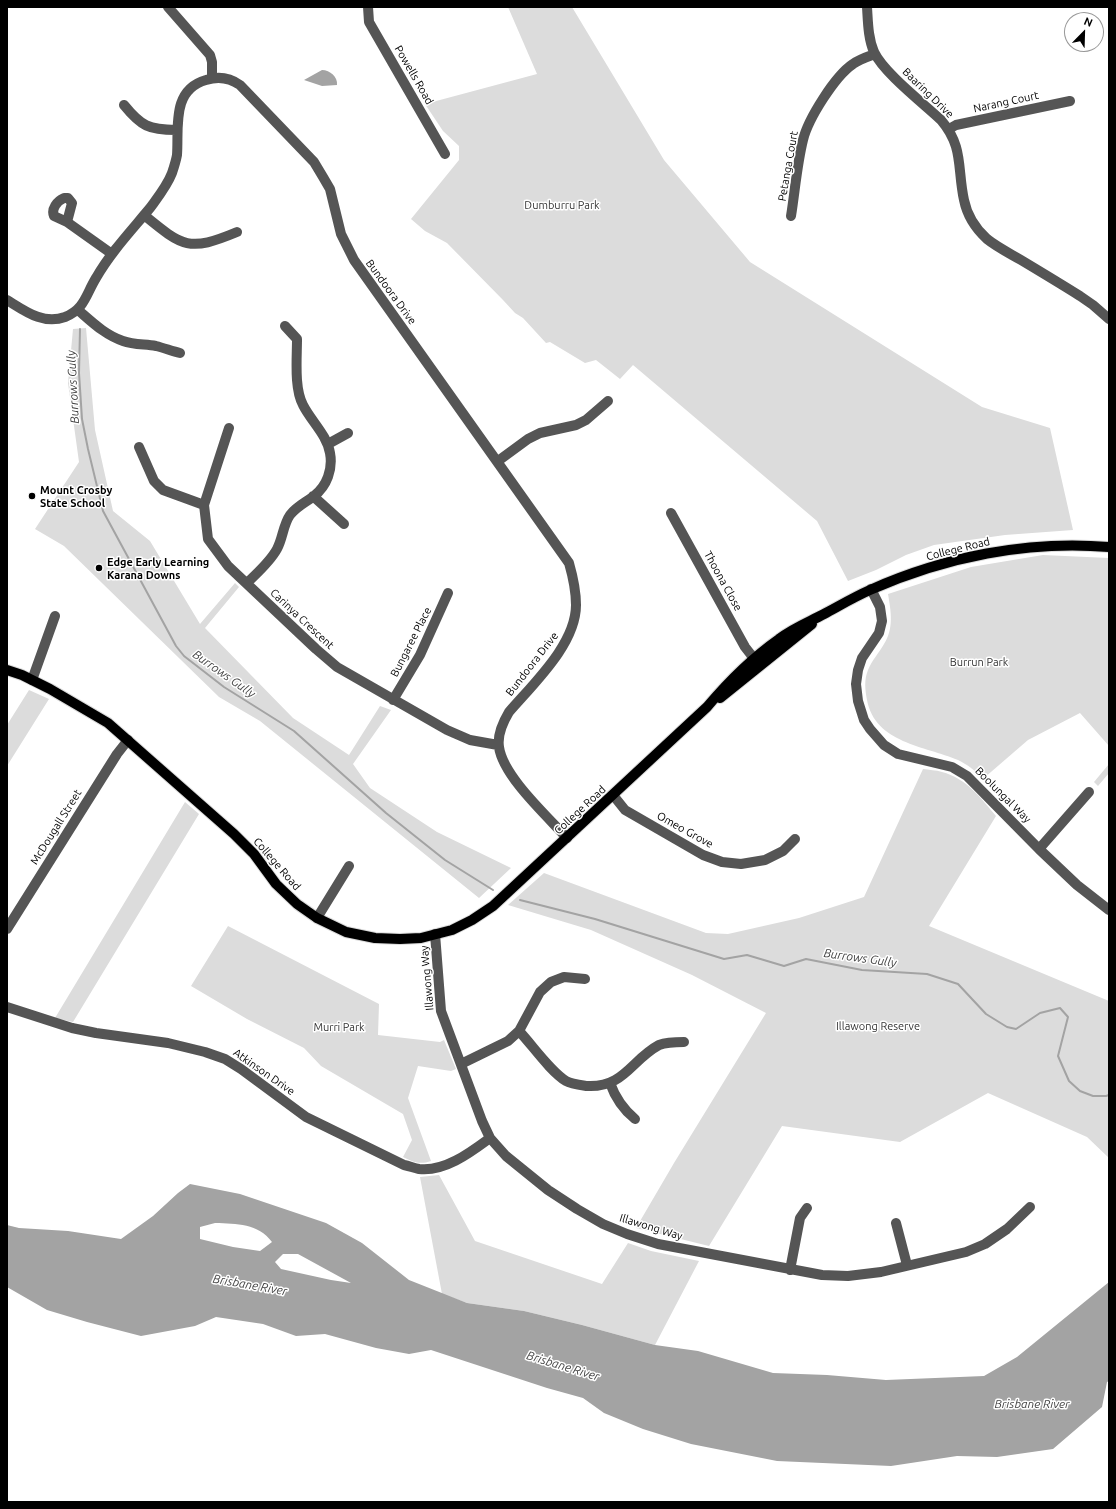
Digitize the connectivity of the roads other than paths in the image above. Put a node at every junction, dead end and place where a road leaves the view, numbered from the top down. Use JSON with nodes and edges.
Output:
{"nodes":[{"id":1,"x":168,"y":7,"type":"edge"},
{"id":2,"x":368,"y":7,"type":"edge"},
{"id":3,"x":867,"y":7,"type":"edge"},
{"id":4,"x":875,"y":54,"type":"junction"},
{"id":5,"x":212,"y":78,"type":"junction"},
{"id":6,"x":1070,"y":101,"type":"dead end"},
{"id":7,"x":124,"y":105,"type":"dead end"},
{"id":8,"x":949,"y":129,"type":"junction"},
{"id":9,"x":176,"y":130,"type":"junction"},
{"id":10,"x":445,"y":154,"type":"dead end"},
{"id":11,"x":144,"y":215,"type":"junction"},
{"id":12,"x":791,"y":216,"type":"dead end"},
{"id":13,"x":67,"y":222,"type":"dead end"},
{"id":14,"x":237,"y":232,"type":"dead end"},
{"id":15,"x":112,"y":254,"type":"junction"},
{"id":16,"x":7,"y":300,"type":"edge"},
{"id":17,"x":78,"y":310,"type":"junction"},
{"id":18,"x":1109,"y":319,"type":"edge"},
{"id":19,"x":285,"y":326,"type":"dead end"},
{"id":20,"x":180,"y":353,"type":"dead end"},
{"id":21,"x":608,"y":401,"type":"dead end"},
{"id":22,"x":229,"y":428,"type":"dead end"},
{"id":23,"x":348,"y":433,"type":"dead end"},
{"id":24,"x":328,"y":444,"type":"junction"},
{"id":25,"x":139,"y":447,"type":"dead end"},
{"id":26,"x":498,"y":461,"type":"junction"},
{"id":27,"x":313,"y":496,"type":"junction"},
{"id":28,"x":204,"y":504,"type":"junction"},
{"id":29,"x":671,"y":513,"type":"dead end"},
{"id":30,"x":344,"y":524,"type":"dead end"},
{"id":31,"x":1109,"y":547,"type":"edge"},
{"id":32,"x":247,"y":583,"type":"junction"},
{"id":33,"x":871,"y":589,"type":"junction"},
{"id":34,"x":448,"y":593,"type":"dead end"},
{"id":35,"x":55,"y":616,"type":"dead end"},
{"id":36,"x":757,"y":662,"type":"junction"},
{"id":37,"x":7,"y":670,"type":"edge"},
{"id":38,"x":7,"y":677,"type":"edge"},
{"id":39,"x":32,"y":680,"type":"junction"},
{"id":40,"x":392,"y":700,"type":"junction"},
{"id":41,"x":128,"y":740,"type":"junction"},
{"id":42,"x":498,"y":745,"type":"junction"},
{"id":43,"x":1089,"y":792,"type":"dead end"},
{"id":44,"x":613,"y":795,"type":"junction"},
{"id":45,"x":567,"y":838,"type":"junction"},
{"id":46,"x":795,"y":839,"type":"dead end"},
{"id":47,"x":1039,"y":849,"type":"junction"},
{"id":48,"x":349,"y":866,"type":"dead end"},
{"id":49,"x":1109,"y":910,"type":"edge"},
{"id":50,"x":317,"y":918,"type":"junction"},
{"id":51,"x":7,"y":929,"type":"edge"},
{"id":52,"x":435,"y":934,"type":"junction"},
{"id":53,"x":585,"y":979,"type":"dead end"},
{"id":54,"x":7,"y":1007,"type":"edge"},
{"id":55,"x":520,"y":1031,"type":"junction"},
{"id":56,"x":684,"y":1042,"type":"dead end"},
{"id":57,"x":461,"y":1064,"type":"junction"},
{"id":58,"x":610,"y":1083,"type":"junction"},
{"id":59,"x":636,"y":1119,"type":"dead end"},
{"id":60,"x":490,"y":1138,"type":"junction"},
{"id":61,"x":1030,"y":1207,"type":"dead end"},
{"id":62,"x":807,"y":1208,"type":"dead end"},
{"id":63,"x":896,"y":1223,"type":"dead end"},
{"id":64,"x":907,"y":1265,"type":"junction"},
{"id":65,"x":790,"y":1270,"type":"junction"}],
"edges":[{"from":1,"to":5,"type":"street"},
{"from":2,"to":10,"type":"street","name":"Powells Road"},
{"from":3,"to":4,"type":"street","name":"Baaring Drive"},
{"from":4,"to":8,"type":"street","name":"Baaring Drive"},
{"from":4,"to":12,"type":"street","name":"Petanga Court"},
{"from":5,"to":9,"type":"street","name":"Bundoora Drive"},
{"from":5,"to":26,"type":"street","name":"Bundoora Drive"},
{"from":6,"to":8,"type":"street","name":"Narang Court"},
{"from":7,"to":9,"type":"street"},
{"from":8,"to":18,"type":"street","name":"Baaring Drive"},
{"from":9,"to":11,"type":"street","name":"Bundoora Drive"},
{"from":11,"to":14,"type":"street"},
{"from":11,"to":15,"type":"street","name":"Bundoora Drive"},
{"from":13,"to":15,"type":"street"},
{"from":15,"to":17,"type":"street","name":"Bundoora Drive"},
{"from":16,"to":17,"type":"street"},
{"from":17,"to":20,"type":"street"},
{"from":19,"to":24,"type":"street"},
{"from":21,"to":26,"type":"street"},
{"from":22,"to":28,"type":"street","name":"Carinya Crescent"},
{"from":23,"to":24,"type":"street"},
{"from":24,"to":27,"type":"street"},
{"from":25,"to":28,"type":"street"},
{"from":26,"to":42,"type":"street","name":"Bundoora Drive"},
{"from":27,"to":30,"type":"street"},
{"from":27,"to":32,"type":"street"},
{"from":28,"to":32,"type":"street","name":"Carinya Crescent"},
{"from":29,"to":36,"type":"street","name":"Thoona Close"},
{"from":31,"to":33,"type":"main road","name":"College Road"},
{"from":32,"to":40,"type":"street","name":"Carinya Crescent"},
{"from":33,"to":36,"type":"main road","name":"College Road"},
{"from":33,"to":47,"type":"street","name":"Boolungal Way"},
{"from":34,"to":40,"type":"street","name":"Bungaree Place"},
{"from":35,"to":39,"type":"street"},
{"from":36,"to":44,"type":"main road","name":"College Road"},
{"from":37,"to":39,"type":"main road","name":"College Road"},
{"from":38,"to":39,"type":"main road","name":"College Road"},
{"from":39,"to":41,"type":"main road","name":"College Road"},
{"from":40,"to":42,"type":"street","name":"Carinya Crescent"},
{"from":41,"to":50,"type":"main road","name":"College Road"},
{"from":41,"to":51,"type":"street","name":"McDougall Street"},
{"from":42,"to":45,"type":"street","name":"Bundoora Drive"},
{"from":43,"to":47,"type":"street"},
{"from":44,"to":45,"type":"main road","name":"College Road"},
{"from":44,"to":46,"type":"street","name":"Omeo Grove"},
{"from":45,"to":52,"type":"main road","name":"College Road"},
{"from":47,"to":49,"type":"street","name":"Boolungal Way"},
{"from":48,"to":50,"type":"street"},
{"from":50,"to":52,"type":"main road","name":"College Road"},
{"from":52,"to":57,"type":"street","name":"Illawong Way"},
{"from":53,"to":55,"type":"street"},
{"from":54,"to":60,"type":"street","name":"Atkinson Drive"},
{"from":55,"to":57,"type":"street"},
{"from":55,"to":58,"type":"street"},
{"from":56,"to":58,"type":"street"},
{"from":57,"to":60,"type":"street","name":"Illawong Way"},
{"from":58,"to":59,"type":"street"},
{"from":60,"to":65,"type":"street","name":"Illawong Way"},
{"from":61,"to":64,"type":"street","name":"Illawong Way"},
{"from":62,"to":65,"type":"street"},
{"from":63,"to":64,"type":"street"},
{"from":64,"to":65,"type":"street","name":"Illawong Way"}]}
